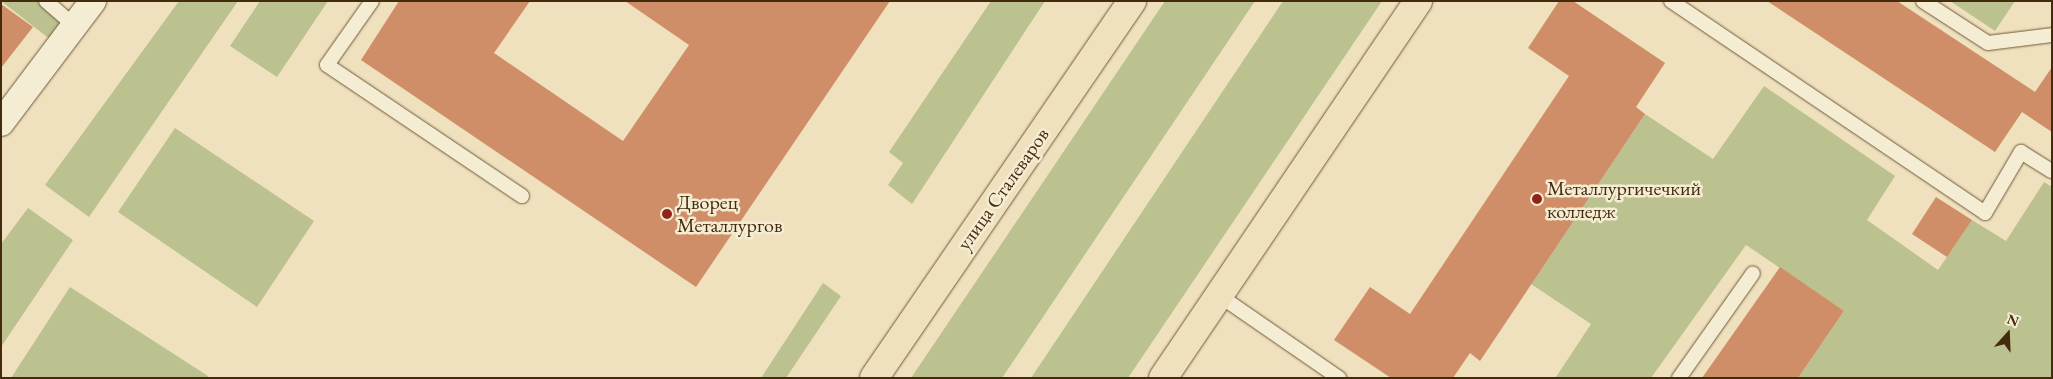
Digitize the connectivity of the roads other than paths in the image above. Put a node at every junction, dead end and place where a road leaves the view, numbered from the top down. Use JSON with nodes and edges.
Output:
{"nodes":[{"id":1,"x":46,"y":1,"type":"edge"},
{"id":2,"x":93,"y":1,"type":"edge"},
{"id":3,"x":372,"y":1,"type":"edge"},
{"id":4,"x":1132,"y":1,"type":"edge"},
{"id":5,"x":1418,"y":1,"type":"edge"},
{"id":6,"x":1672,"y":1,"type":"edge"},
{"id":7,"x":1923,"y":1,"type":"edge"},
{"id":8,"x":75,"y":26,"type":"junction"},
{"id":9,"x":2052,"y":35,"type":"edge"},
{"id":10,"x":1,"y":123,"type":"edge"},
{"id":11,"x":2052,"y":172,"type":"edge"},
{"id":12,"x":522,"y":196,"type":"dead end"},
{"id":13,"x":1753,"y":273,"type":"dead end"},
{"id":14,"x":1220,"y":296,"type":"junction"},
{"id":15,"x":874,"y":378,"type":"edge"},
{"id":16,"x":1163,"y":378,"type":"edge"},
{"id":17,"x":1339,"y":378,"type":"edge"},
{"id":18,"x":1679,"y":378,"type":"edge"}],
"edges":[{"from":1,"to":8,"type":"lane"},
{"from":2,"to":8,"type":"street"},
{"from":3,"to":12,"type":"lane"},
{"from":4,"to":15,"type":"main road","name":"улица Сталеваров"},
{"from":5,"to":14,"type":"main road"},
{"from":6,"to":11,"type":"lane"},
{"from":7,"to":9,"type":"lane"},
{"from":8,"to":10,"type":"street"},
{"from":13,"to":18,"type":"lane"},
{"from":14,"to":16,"type":"main road"},
{"from":14,"to":17,"type":"lane"}]}
